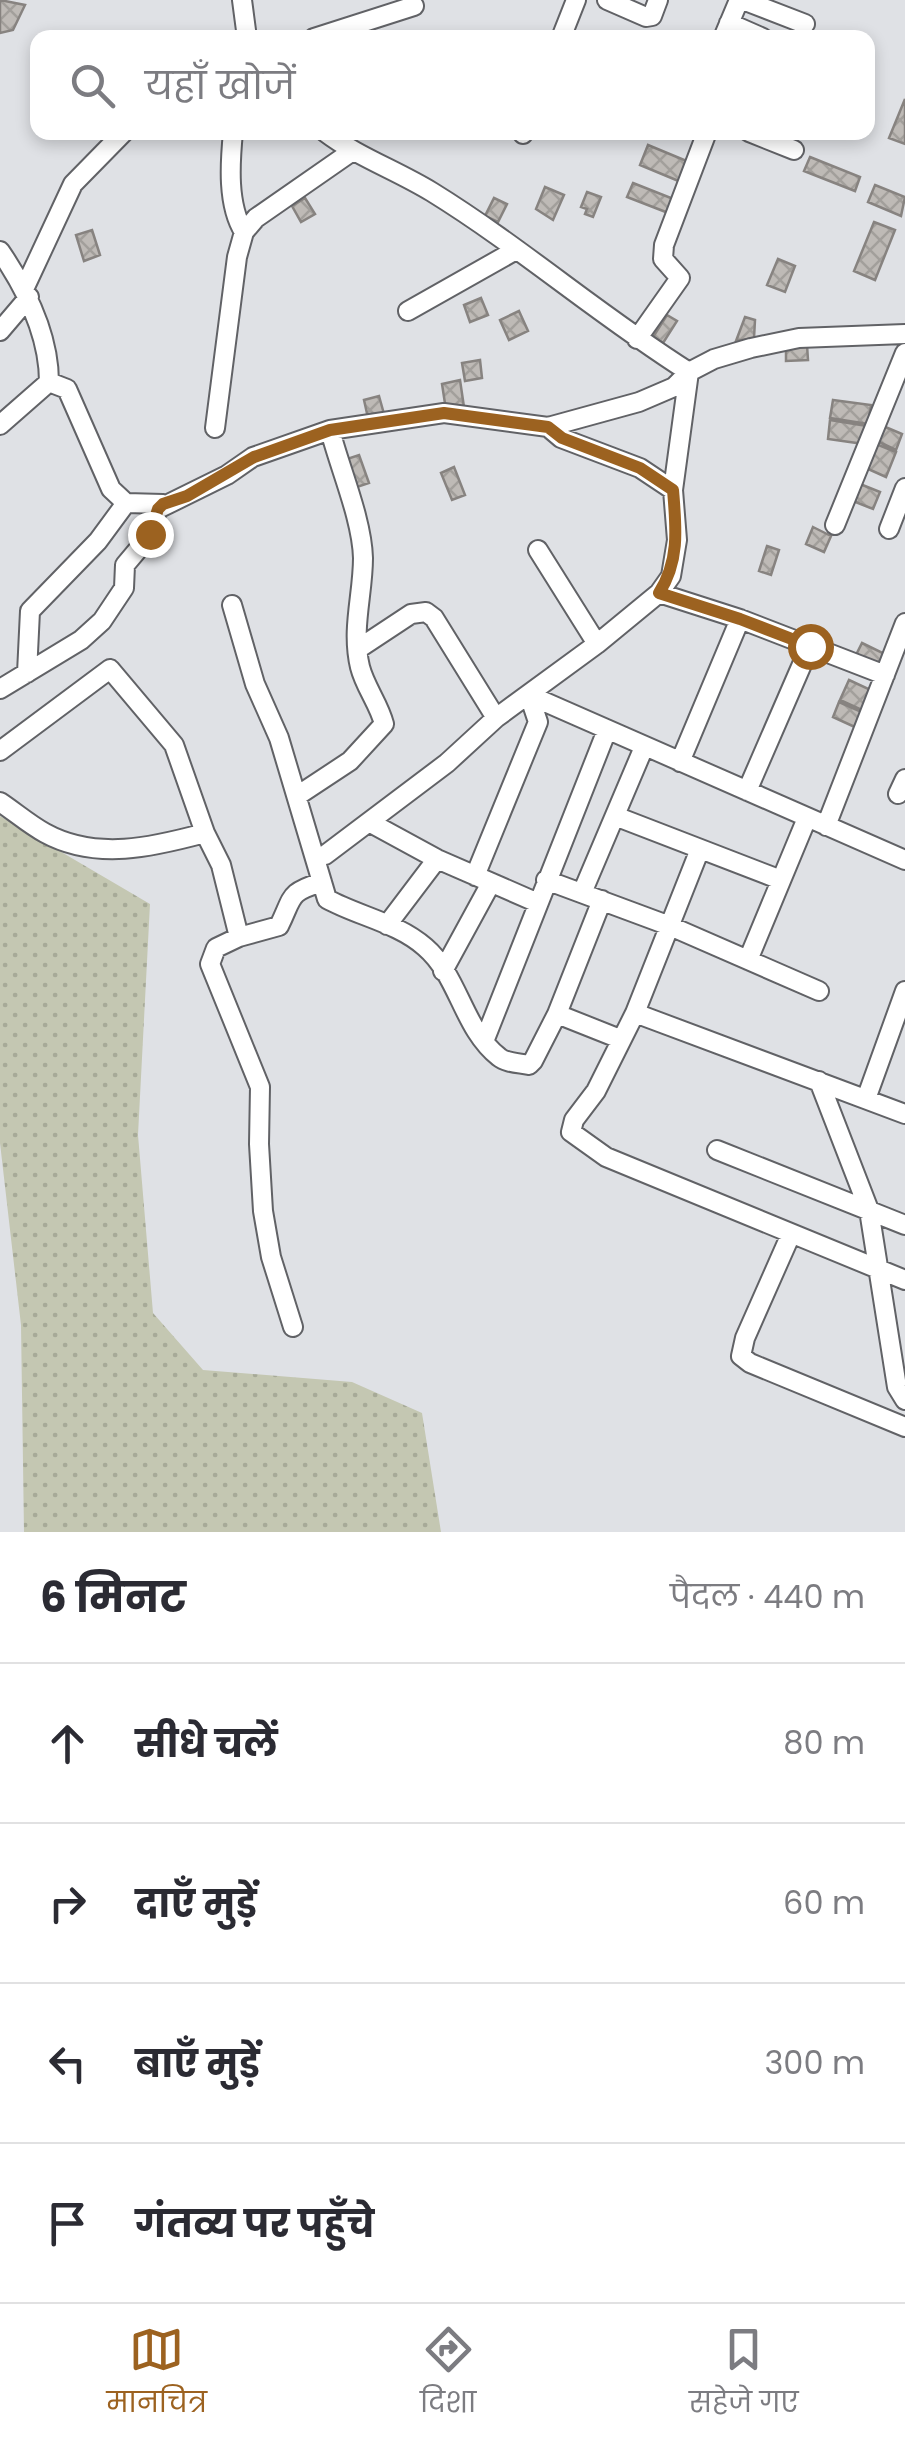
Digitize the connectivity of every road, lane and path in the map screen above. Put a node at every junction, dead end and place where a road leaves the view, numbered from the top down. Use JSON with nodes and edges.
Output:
{"nodes":[{"id":1,"x":576,"y":0,"type":"edge"},
{"id":2,"x":607,"y":0,"type":"edge"},
{"id":3,"x":658,"y":0,"type":"edge"},
{"id":4,"x":741,"y":0,"type":"edge"},
{"id":5,"x":246,"y":1,"type":"edge"},
{"id":6,"x":414,"y":6,"type":"dead end"},
{"id":7,"x":805,"y":24,"type":"dead end"},
{"id":8,"x":247,"y":30,"type":"edge"},
{"id":9,"x":339,"y":30,"type":"edge"},
{"id":10,"x":564,"y":30,"type":"edge"},
{"id":11,"x":726,"y":30,"type":"edge"},
{"id":12,"x":116,"y":140,"type":"edge"},
{"id":13,"x":232,"y":140,"type":"edge"},
{"id":14,"x":335,"y":140,"type":"edge"},
{"id":15,"x":704,"y":140,"type":"edge"},
{"id":16,"x":770,"y":140,"type":"edge"},
{"id":17,"x":794,"y":150,"type":"dead end"},
{"id":18,"x":351,"y":152,"type":"junction"},
{"id":19,"x":244,"y":232,"type":"junction"},
{"id":20,"x":516,"y":250,"type":"junction"},
{"id":21,"x":0,"y":251,"type":"edge"},
{"id":22,"x":27,"y":292,"type":"junction"},
{"id":23,"x":408,"y":311,"type":"dead end"},
{"id":24,"x":0,"y":330,"type":"edge"},
{"id":25,"x":905,"y":334,"type":"edge"},
{"id":26,"x":637,"y":339,"type":"junction"},
{"id":27,"x":905,"y":353,"type":"edge"},
{"id":28,"x":688,"y":372,"type":"junction"},
{"id":29,"x":48,"y":382,"type":"junction"},
{"id":30,"x":0,"y":425,"type":"edge"},
{"id":31,"x":548,"y":427,"type":"junction"},
{"id":32,"x":215,"y":428,"type":"dead end"},
{"id":33,"x":330,"y":430,"type":"junction"},
{"id":34,"x":905,"y":488,"type":"edge"},
{"id":35,"x":673,"y":490,"type":"junction"},
{"id":36,"x":126,"y":503,"type":"junction"},
{"id":37,"x":163,"y":504,"type":"junction"},
{"id":38,"x":835,"y":526,"type":"dead end"},
{"id":39,"x":889,"y":529,"type":"dead end"},
{"id":40,"x":538,"y":550,"type":"dead end"},
{"id":41,"x":659,"y":593,"type":"junction"},
{"id":42,"x":232,"y":605,"type":"dead end"},
{"id":43,"x":740,"y":619,"type":"junction"},
{"id":44,"x":905,"y":624,"type":"edge"},
{"id":45,"x":597,"y":644,"type":"junction"},
{"id":46,"x":810,"y":646,"type":"junction"},
{"id":47,"x":358,"y":650,"type":"junction"},
{"id":48,"x":27,"y":673,"type":"junction"},
{"id":49,"x":885,"y":675,"type":"junction"},
{"id":50,"x":0,"y":689,"type":"edge"},
{"id":51,"x":529,"y":695,"type":"junction"},
{"id":52,"x":496,"y":718,"type":"junction"},
{"id":53,"x":606,"y":730,"type":"junction"},
{"id":54,"x":644,"y":746,"type":"junction"},
{"id":55,"x":0,"y":750,"type":"edge"},
{"id":56,"x":680,"y":762,"type":"junction"},
{"id":57,"x":747,"y":792,"type":"junction"},
{"id":58,"x":297,"y":796,"type":"junction"},
{"id":59,"x":0,"y":802,"type":"edge"},
{"id":60,"x":615,"y":816,"type":"junction"},
{"id":61,"x":807,"y":818,"type":"junction"},
{"id":62,"x":369,"y":822,"type":"junction"},
{"id":63,"x":826,"y":826,"type":"junction"},
{"id":64,"x":206,"y":833,"type":"junction"},
{"id":65,"x":700,"y":849,"type":"junction"},
{"id":66,"x":316,"y":857,"type":"junction"},
{"id":67,"x":437,"y":859,"type":"junction"},
{"id":68,"x":905,"y":860,"type":"edge"},
{"id":69,"x":483,"y":879,"type":"junction"},
{"id":70,"x":546,"y":880,"type":"junction"},
{"id":71,"x":781,"y":880,"type":"junction"},
{"id":72,"x":322,"y":882,"type":"junction"},
{"id":73,"x":582,"y":893,"type":"junction"},
{"id":74,"x":602,"y":900,"type":"junction"},
{"id":75,"x":538,"y":903,"type":"junction"},
{"id":76,"x":387,"y":925,"type":"junction"},
{"id":77,"x":670,"y":926,"type":"junction"},
{"id":78,"x":239,"y":937,"type":"junction"},
{"id":79,"x":748,"y":960,"type":"junction"},
{"id":80,"x":443,"y":972,"type":"junction"},
{"id":81,"x":820,"y":991,"type":"dead end"},
{"id":82,"x":905,"y":992,"type":"edge"},
{"id":83,"x":635,"y":1013,"type":"junction"},
{"id":84,"x":557,"y":1014,"type":"junction"},
{"id":85,"x":484,"y":1039,"type":"junction"},
{"id":86,"x":620,"y":1039,"type":"junction"},
{"id":87,"x":819,"y":1081,"type":"junction"},
{"id":88,"x":866,"y":1099,"type":"junction"},
{"id":89,"x":905,"y":1114,"type":"edge"},
{"id":90,"x":717,"y":1150,"type":"dead end"},
{"id":91,"x":869,"y":1210,"type":"junction"},
{"id":92,"x":905,"y":1225,"type":"edge"},
{"id":93,"x":791,"y":1234,"type":"junction"},
{"id":94,"x":879,"y":1270,"type":"junction"},
{"id":95,"x":905,"y":1280,"type":"edge"},
{"id":96,"x":292,"y":1326,"type":"dead end"},
{"id":97,"x":905,"y":1400,"type":"edge"},
{"id":98,"x":905,"y":1426,"type":"edge"}],
"edges":[{"from":1,"to":10,"type":"street"},
{"from":2,"to":3,"type":"street"},
{"from":4,"to":7,"type":"street"},
{"from":4,"to":11,"type":"street"},
{"from":5,"to":8,"type":"street"},
{"from":6,"to":9,"type":"street"},
{"from":12,"to":22,"type":"street"},
{"from":13,"to":19,"type":"street"},
{"from":14,"to":18,"type":"street"},
{"from":15,"to":26,"type":"street"},
{"from":16,"to":17,"type":"street"},
{"from":18,"to":19,"type":"street"},
{"from":18,"to":20,"type":"street"},
{"from":19,"to":32,"type":"street"},
{"from":20,"to":23,"type":"street"},
{"from":20,"to":26,"type":"street"},
{"from":21,"to":22,"type":"street"},
{"from":22,"to":24,"type":"street"},
{"from":22,"to":29,"type":"street"},
{"from":25,"to":28,"type":"street"},
{"from":26,"to":28,"type":"street"},
{"from":27,"to":38,"type":"street"},
{"from":28,"to":31,"type":"street"},
{"from":28,"to":35,"type":"street"},
{"from":29,"to":30,"type":"street"},
{"from":29,"to":36,"type":"street"},
{"from":31,"to":33,"type":"street"},
{"from":31,"to":35,"type":"street"},
{"from":33,"to":37,"type":"street"},
{"from":33,"to":47,"type":"street"},
{"from":34,"to":39,"type":"street"},
{"from":35,"to":41,"type":"street"},
{"from":36,"to":37,"type":"street"},
{"from":36,"to":48,"type":"street"},
{"from":37,"to":48,"type":"street"},
{"from":40,"to":45,"type":"street"},
{"from":41,"to":43,"type":"street"},
{"from":41,"to":45,"type":"street"},
{"from":42,"to":58,"type":"street"},
{"from":43,"to":46,"type":"street"},
{"from":43,"to":56,"type":"street"},
{"from":44,"to":49,"type":"street"},
{"from":45,"to":51,"type":"street"},
{"from":46,"to":49,"type":"street"},
{"from":46,"to":57,"type":"street"},
{"from":47,"to":52,"type":"street"},
{"from":47,"to":58,"type":"street"},
{"from":48,"to":50,"type":"street"},
{"from":49,"to":63,"type":"street"},
{"from":51,"to":52,"type":"street"},
{"from":51,"to":53,"type":"street"},
{"from":51,"to":69,"type":"street"},
{"from":52,"to":62,"type":"street"},
{"from":53,"to":54,"type":"street"},
{"from":53,"to":70,"type":"street"},
{"from":54,"to":56,"type":"street"},
{"from":54,"to":60,"type":"street"},
{"from":55,"to":64,"type":"street"},
{"from":56,"to":57,"type":"street"},
{"from":57,"to":61,"type":"street"},
{"from":58,"to":66,"type":"street"},
{"from":59,"to":64,"type":"street"},
{"from":60,"to":65,"type":"street"},
{"from":60,"to":73,"type":"street"},
{"from":61,"to":63,"type":"street"},
{"from":61,"to":71,"type":"street"},
{"from":62,"to":66,"type":"street"},
{"from":62,"to":67,"type":"street"},
{"from":63,"to":68,"type":"street"},
{"from":64,"to":78,"type":"street"},
{"from":65,"to":71,"type":"street"},
{"from":65,"to":77,"type":"street"},
{"from":66,"to":72,"type":"street"},
{"from":67,"to":69,"type":"street"},
{"from":67,"to":76,"type":"street"},
{"from":69,"to":75,"type":"street"},
{"from":69,"to":80,"type":"street"},
{"from":70,"to":73,"type":"street"},
{"from":70,"to":75,"type":"street"},
{"from":71,"to":79,"type":"street"},
{"from":72,"to":76,"type":"street"},
{"from":72,"to":78,"type":"street"},
{"from":73,"to":74,"type":"street"},
{"from":74,"to":77,"type":"street"},
{"from":74,"to":84,"type":"street"},
{"from":75,"to":85,"type":"street"},
{"from":76,"to":80,"type":"street"},
{"from":77,"to":79,"type":"street"},
{"from":77,"to":83,"type":"street"},
{"from":78,"to":96,"type":"street"},
{"from":79,"to":81,"type":"street"},
{"from":80,"to":85,"type":"street"},
{"from":82,"to":88,"type":"street"},
{"from":83,"to":86,"type":"street"},
{"from":83,"to":87,"type":"street"},
{"from":84,"to":85,"type":"street"},
{"from":84,"to":86,"type":"street"},
{"from":86,"to":93,"type":"street"},
{"from":87,"to":88,"type":"street"},
{"from":87,"to":91,"type":"street"},
{"from":88,"to":89,"type":"street"},
{"from":90,"to":91,"type":"street"},
{"from":91,"to":92,"type":"street"},
{"from":91,"to":94,"type":"street"},
{"from":93,"to":94,"type":"street"},
{"from":93,"to":98,"type":"street"},
{"from":94,"to":95,"type":"street"},
{"from":94,"to":97,"type":"street"}]}
